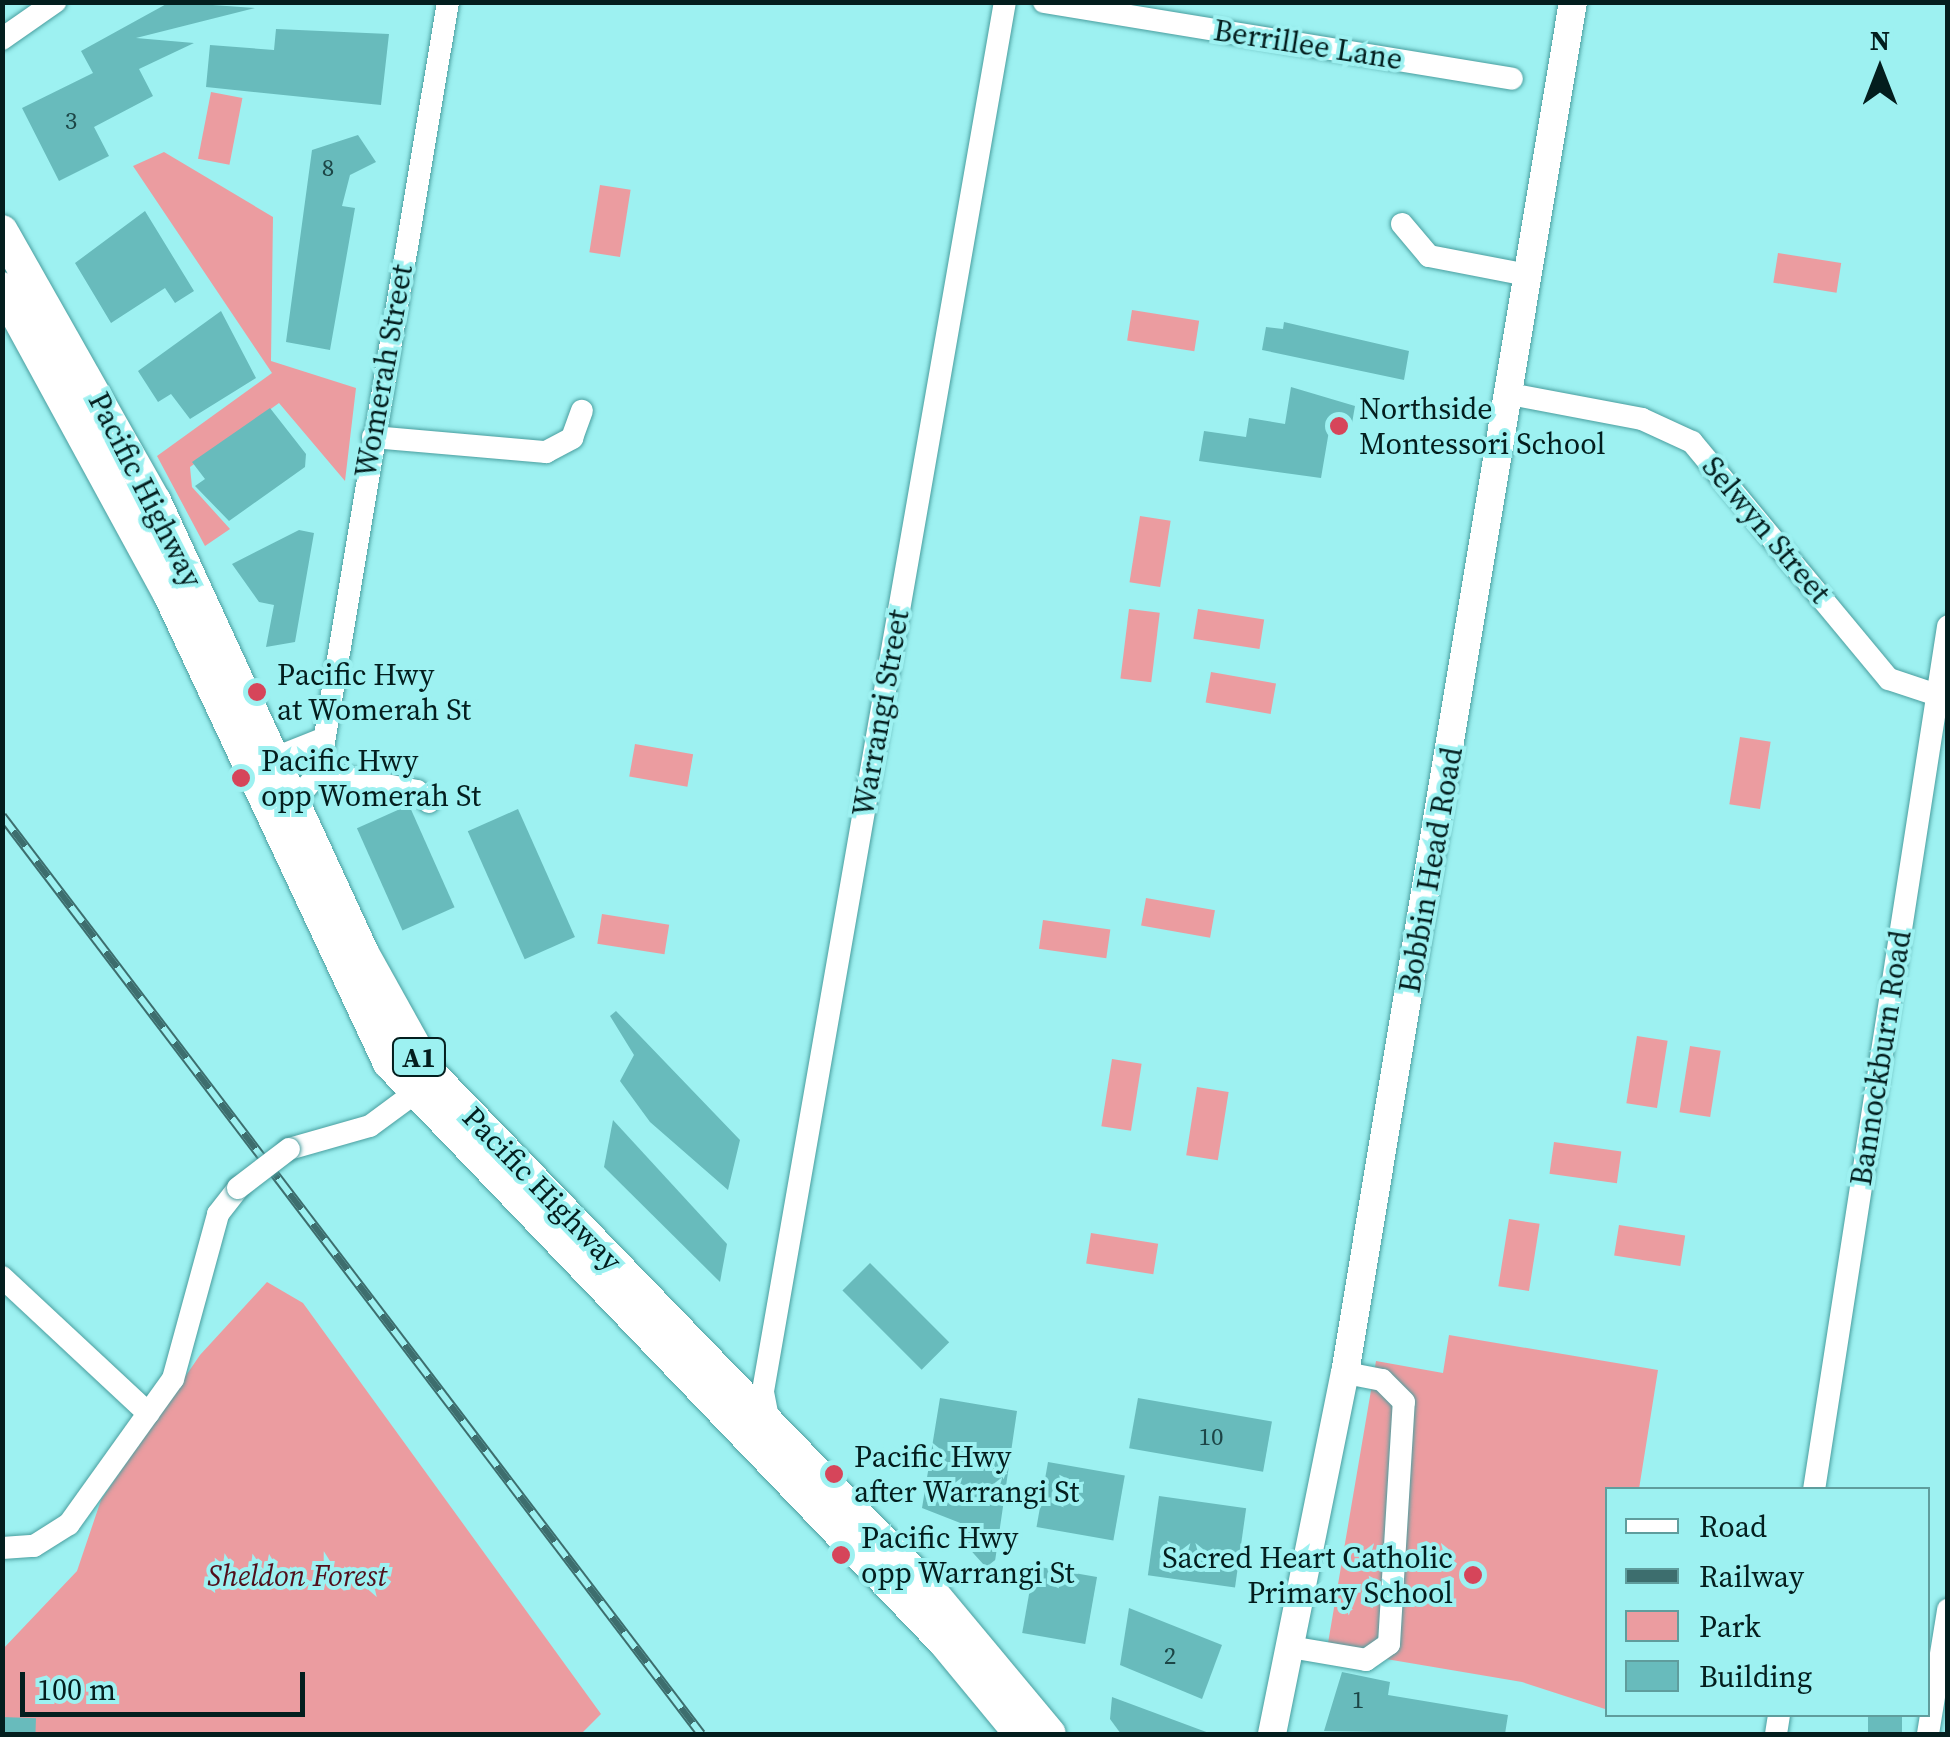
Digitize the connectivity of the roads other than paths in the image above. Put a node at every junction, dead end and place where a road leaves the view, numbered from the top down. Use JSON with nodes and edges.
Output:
{"nodes":[{"id":1,"x":55,"y":2,"type":"edge"},
{"id":2,"x":448,"y":2,"type":"edge"},
{"id":3,"x":1005,"y":2,"type":"edge"},
{"id":4,"x":1044,"y":2,"type":"edge"},
{"id":5,"x":1573,"y":2,"type":"edge"},
{"id":6,"x":2,"y":40,"type":"edge"},
{"id":7,"x":1512,"y":79,"type":"dead end"},
{"id":8,"x":1402,"y":224,"type":"dead end"},
{"id":9,"x":2,"y":231,"type":"edge"},
{"id":10,"x":1528,"y":274,"type":"junction"},
{"id":11,"x":2,"y":288,"type":"edge"},
{"id":12,"x":1510,"y":394,"type":"junction"},
{"id":13,"x":582,"y":411,"type":"dead end"},
{"id":14,"x":373,"y":437,"type":"junction"},
{"id":15,"x":1948,"y":626,"type":"edge"},
{"id":16,"x":1938,"y":695,"type":"junction"},
{"id":17,"x":320,"y":740,"type":"junction"},
{"id":18,"x":1938,"y":747,"type":"edge"},
{"id":19,"x":275,"y":758,"type":"junction"},
{"id":20,"x":319,"y":772,"type":"junction"},
{"id":21,"x":294,"y":802,"type":"junction"},
{"id":22,"x":429,"y":802,"type":"dead end"},
{"id":23,"x":412,"y":1095,"type":"junction"},
{"id":24,"x":2,"y":1277,"type":"edge"},
{"id":25,"x":1345,"y":1373,"type":"junction"},
{"id":26,"x":148,"y":1413,"type":"junction"},
{"id":27,"x":769,"y":1423,"type":"junction"},
{"id":28,"x":1815,"y":1487,"type":"edge"},
{"id":29,"x":2,"y":1548,"type":"edge"},
{"id":30,"x":1948,"y":1610,"type":"edge"},
{"id":31,"x":1296,"y":1648,"type":"junction"},
{"id":32,"x":1020,"y":1734,"type":"edge"},
{"id":33,"x":1050,"y":1734,"type":"edge"},
{"id":34,"x":1272,"y":1734,"type":"edge"},
{"id":35,"x":1928,"y":1734,"type":"edge"}],
"edges":[{"from":1,"to":6,"type":"street"},
{"from":2,"to":14,"type":"street","name":"Womerah Street"},
{"from":3,"to":27,"type":"street","name":"Warrangi Street"},
{"from":4,"to":7,"type":"street","name":"Berrillee Lane"},
{"from":5,"to":10,"type":"main road","name":"Bobbin Head Road"},
{"from":8,"to":10,"type":"street"},
{"from":9,"to":19,"type":"highway","name":"Pacific Highway","number":"A1"},
{"from":10,"to":12,"type":"main road","name":"Bobbin Head Road"},
{"from":11,"to":23,"type":"highway","name":"Pacific Highway","number":"A1"},
{"from":12,"to":16,"type":"street","name":"Selwyn Street"},
{"from":12,"to":25,"type":"main road","name":"Bobbin Head Road"},
{"from":13,"to":14,"type":"street"},
{"from":14,"to":17,"type":"street","name":"Womerah Street"},
{"from":15,"to":16,"type":"street","name":"Bannockburn Road"},
{"from":16,"to":18,"type":"street","name":"Bannockburn Road"},
{"from":17,"to":19,"type":"street"},
{"from":17,"to":20,"type":"street","name":"Womerah Street"},
{"from":18,"to":28,"type":"street","name":"Bannockburn Road"},
{"from":19,"to":21,"type":"highway","name":"Pacific Highway","number":"A1"},
{"from":20,"to":21,"type":"street"},
{"from":20,"to":22,"type":"street"},
{"from":21,"to":27,"type":"highway","name":"Pacific Highway","number":"A1"},
{"from":23,"to":26,"type":"street","bridge":true},
{"from":23,"to":32,"type":"highway","name":"Pacific Highway","number":"A1"},
{"from":24,"to":26,"type":"street"},
{"from":25,"to":31,"type":"main road","name":"Bobbin Head Road"},
{"from":25,"to":31,"type":"street"},
{"from":26,"to":29,"type":"street"},
{"from":27,"to":33,"type":"highway","name":"Pacific Highway","number":"A1"},
{"from":30,"to":35,"type":"street"},
{"from":31,"to":34,"type":"main road","name":"Bobbin Head Road"}]}
